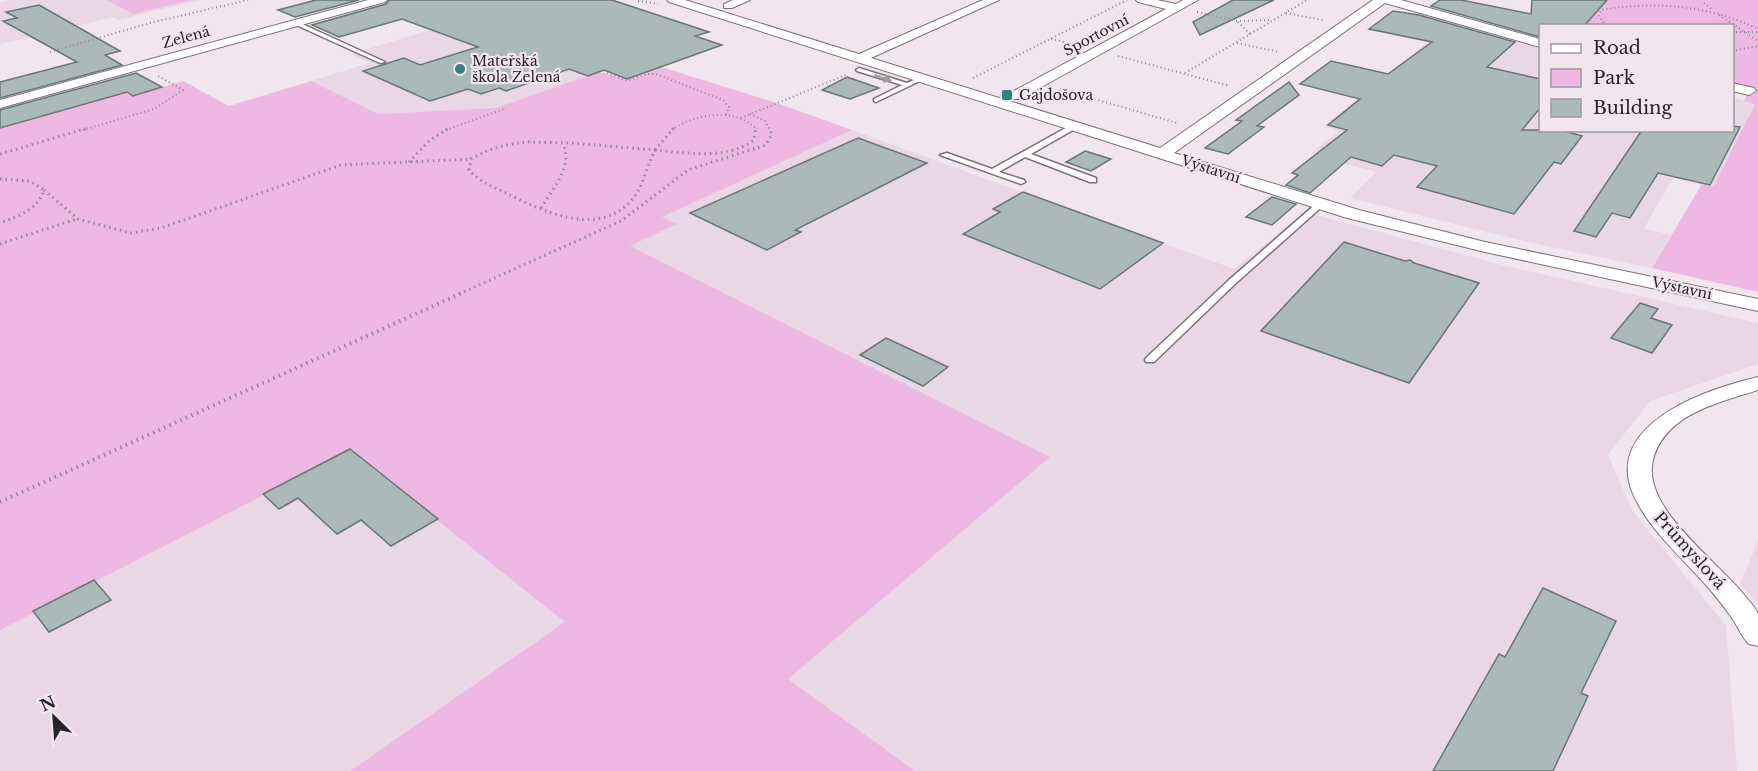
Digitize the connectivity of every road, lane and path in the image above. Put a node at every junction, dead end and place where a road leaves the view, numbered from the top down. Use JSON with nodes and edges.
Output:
{"nodes":[{"id":1,"x":248,"y":0,"type":"edge"},
{"id":2,"x":381,"y":0,"type":"edge"},
{"id":3,"x":673,"y":0,"type":"edge"},
{"id":4,"x":744,"y":0,"type":"edge"},
{"id":5,"x":993,"y":0,"type":"edge"},
{"id":6,"x":1128,"y":0,"type":"edge"},
{"id":7,"x":1142,"y":0,"type":"edge"},
{"id":8,"x":1192,"y":0,"type":"edge"},
{"id":9,"x":1306,"y":0,"type":"edge"},
{"id":10,"x":1381,"y":0,"type":"edge"},
{"id":11,"x":1386,"y":0,"type":"edge"},
{"id":12,"x":1704,"y":3,"type":"dead end"},
{"id":13,"x":728,"y":6,"type":"dead end"},
{"id":14,"x":1177,"y":8,"type":"junction"},
{"id":15,"x":1715,"y":12,"type":"junction"},
{"id":16,"x":1286,"y":13,"type":"junction"},
{"id":17,"x":1273,"y":20,"type":"junction"},
{"id":18,"x":1237,"y":21,"type":"junction"},
{"id":19,"x":296,"y":23,"type":"junction"},
{"id":20,"x":1605,"y":24,"type":"edge"},
{"id":21,"x":1731,"y":24,"type":"edge"},
{"id":22,"x":1345,"y":25,"type":"junction"},
{"id":23,"x":1734,"y":26,"type":"edge"},
{"id":24,"x":1758,"y":30,"type":"edge"},
{"id":25,"x":1734,"y":32,"type":"edge"},
{"id":26,"x":1742,"y":32,"type":"junction"},
{"id":27,"x":1250,"y":34,"type":"junction"},
{"id":28,"x":1051,"y":39,"type":"junction"},
{"id":29,"x":1758,"y":41,"type":"edge"},
{"id":30,"x":1236,"y":42,"type":"junction"},
{"id":31,"x":1539,"y":43,"type":"edge"},
{"id":32,"x":1758,"y":46,"type":"edge"},
{"id":33,"x":1098,"y":51,"type":"junction"},
{"id":34,"x":1734,"y":51,"type":"edge"},
{"id":35,"x":50,"y":52,"type":"dead end"},
{"id":36,"x":1300,"y":57,"type":"junction"},
{"id":37,"x":382,"y":62,"type":"dead end"},
{"id":38,"x":860,"y":64,"type":"junction"},
{"id":39,"x":607,"y":73,"type":"dead end"},
{"id":40,"x":154,"y":74,"type":"dead end"},
{"id":41,"x":1185,"y":74,"type":"junction"},
{"id":42,"x":923,"y":78,"type":"junction"},
{"id":43,"x":1040,"y":82,"type":"junction"},
{"id":44,"x":906,"y":85,"type":"junction"},
{"id":45,"x":1734,"y":87,"type":"edge"},
{"id":46,"x":954,"y":88,"type":"junction"},
{"id":47,"x":1251,"y":91,"type":"junction"},
{"id":48,"x":1749,"y":91,"type":"dead end"},
{"id":49,"x":1015,"y":96,"type":"dead end"},
{"id":50,"x":876,"y":100,"type":"dead end"},
{"id":51,"x":0,"y":104,"type":"edge"},
{"id":52,"x":504,"y":109,"type":"dead end"},
{"id":53,"x":750,"y":114,"type":"junction"},
{"id":54,"x":726,"y":115,"type":"junction"},
{"id":55,"x":740,"y":118,"type":"junction"},
{"id":56,"x":1076,"y":126,"type":"junction"},
{"id":57,"x":1197,"y":129,"type":"junction"},
{"id":58,"x":563,"y":144,"type":"junction"},
{"id":59,"x":654,"y":150,"type":"junction"},
{"id":60,"x":1162,"y":153,"type":"junction"},
{"id":61,"x":0,"y":154,"type":"edge"},
{"id":62,"x":1024,"y":154,"type":"junction"},
{"id":63,"x":944,"y":155,"type":"dead end"},
{"id":64,"x":471,"y":159,"type":"junction"},
{"id":65,"x":409,"y":162,"type":"junction"},
{"id":66,"x":992,"y":172,"type":"junction"},
{"id":67,"x":0,"y":179,"type":"edge"},
{"id":68,"x":1093,"y":180,"type":"dead end"},
{"id":69,"x":1021,"y":182,"type":"dead end"},
{"id":70,"x":44,"y":190,"type":"junction"},
{"id":71,"x":1321,"y":204,"type":"junction"},
{"id":72,"x":541,"y":208,"type":"junction"},
{"id":73,"x":78,"y":219,"type":"junction"},
{"id":74,"x":0,"y":223,"type":"edge"},
{"id":75,"x":0,"y":244,"type":"edge"},
{"id":76,"x":1758,"y":304,"type":"edge"},
{"id":77,"x":1150,"y":360,"type":"dead end"},
{"id":78,"x":1758,"y":383,"type":"edge"},
{"id":79,"x":0,"y":502,"type":"edge"},
{"id":80,"x":1758,"y":636,"type":"edge"}],
"edges":[{"from":1,"to":35,"type":"path"},
{"from":2,"to":19,"type":"street","name":"Zelená"},
{"from":3,"to":38,"type":"street","name":"Výstavní"},
{"from":4,"to":13,"type":"street"},
{"from":5,"to":38,"type":"street"},
{"from":6,"to":28,"type":"path"},
{"from":7,"to":14,"type":"street"},
{"from":8,"to":14,"type":"street","name":"Sportovní"},
{"from":9,"to":16,"type":"path"},
{"from":10,"to":22,"type":"street"},
{"from":11,"to":31,"type":"street"},
{"from":12,"to":15,"type":"path"},
{"from":14,"to":18,"type":"path"},
{"from":14,"to":33,"type":"street","name":"Sportovní"},
{"from":15,"to":20,"type":"path"},
{"from":15,"to":21,"type":"path"},
{"from":15,"to":24,"type":"path"},
{"from":16,"to":17,"type":"path"},
{"from":16,"to":22,"type":"path"},
{"from":17,"to":18,"type":"path"},
{"from":17,"to":27,"type":"path"},
{"from":18,"to":27,"type":"path"},
{"from":19,"to":37,"type":"lane"},
{"from":19,"to":51,"type":"street","name":"Zelená"},
{"from":22,"to":36,"type":"street"},
{"from":23,"to":26,"type":"path"},
{"from":24,"to":26,"type":"path"},
{"from":25,"to":26,"type":"path"},
{"from":26,"to":29,"type":"path"},
{"from":27,"to":30,"type":"path"},
{"from":28,"to":33,"type":"path"},
{"from":28,"to":46,"type":"path"},
{"from":30,"to":36,"type":"path"},
{"from":30,"to":41,"type":"path"},
{"from":32,"to":34,"type":"path"},
{"from":33,"to":41,"type":"path"},
{"from":33,"to":43,"type":"street","name":"Sportovní"},
{"from":36,"to":47,"type":"street"},
{"from":38,"to":42,"type":"street","name":"Výstavní"},
{"from":38,"to":44,"type":"lane","one_way":true},
{"from":38,"to":53,"type":"path"},
{"from":39,"to":54,"type":"path"},
{"from":40,"to":61,"type":"path"},
{"from":41,"to":47,"type":"path"},
{"from":42,"to":44,"type":"lane"},
{"from":42,"to":46,"type":"street","name":"Výstavní"},
{"from":43,"to":49,"type":"street","name":"Sportovní"},
{"from":43,"to":57,"type":"path"},
{"from":44,"to":50,"type":"lane"},
{"from":45,"to":48,"type":"street"},
{"from":46,"to":56,"type":"street","name":"Výstavní"},
{"from":47,"to":57,"type":"street"},
{"from":52,"to":65,"type":"path"},
{"from":53,"to":55,"type":"path"},
{"from":53,"to":79,"type":"path"},
{"from":54,"to":55,"type":"path"},
{"from":54,"to":59,"type":"path"},
{"from":55,"to":59,"type":"path"},
{"from":56,"to":60,"type":"street","name":"Výstavní"},
{"from":56,"to":62,"type":"lane"},
{"from":57,"to":60,"type":"street"},
{"from":58,"to":59,"type":"path"},
{"from":58,"to":64,"type":"path"},
{"from":58,"to":72,"type":"path"},
{"from":59,"to":72,"type":"path"},
{"from":60,"to":71,"type":"street","name":"Výstavní"},
{"from":62,"to":66,"type":"lane"},
{"from":62,"to":68,"type":"lane"},
{"from":63,"to":66,"type":"lane"},
{"from":64,"to":65,"type":"path"},
{"from":64,"to":72,"type":"path"},
{"from":65,"to":73,"type":"path"},
{"from":66,"to":69,"type":"lane"},
{"from":67,"to":70,"type":"path"},
{"from":70,"to":73,"type":"path"},
{"from":70,"to":74,"type":"path"},
{"from":71,"to":76,"type":"street","name":"Výstavní"},
{"from":71,"to":77,"type":"lane"},
{"from":73,"to":75,"type":"path"},
{"from":78,"to":80,"type":"street","name":"Průmyslová"}]}
